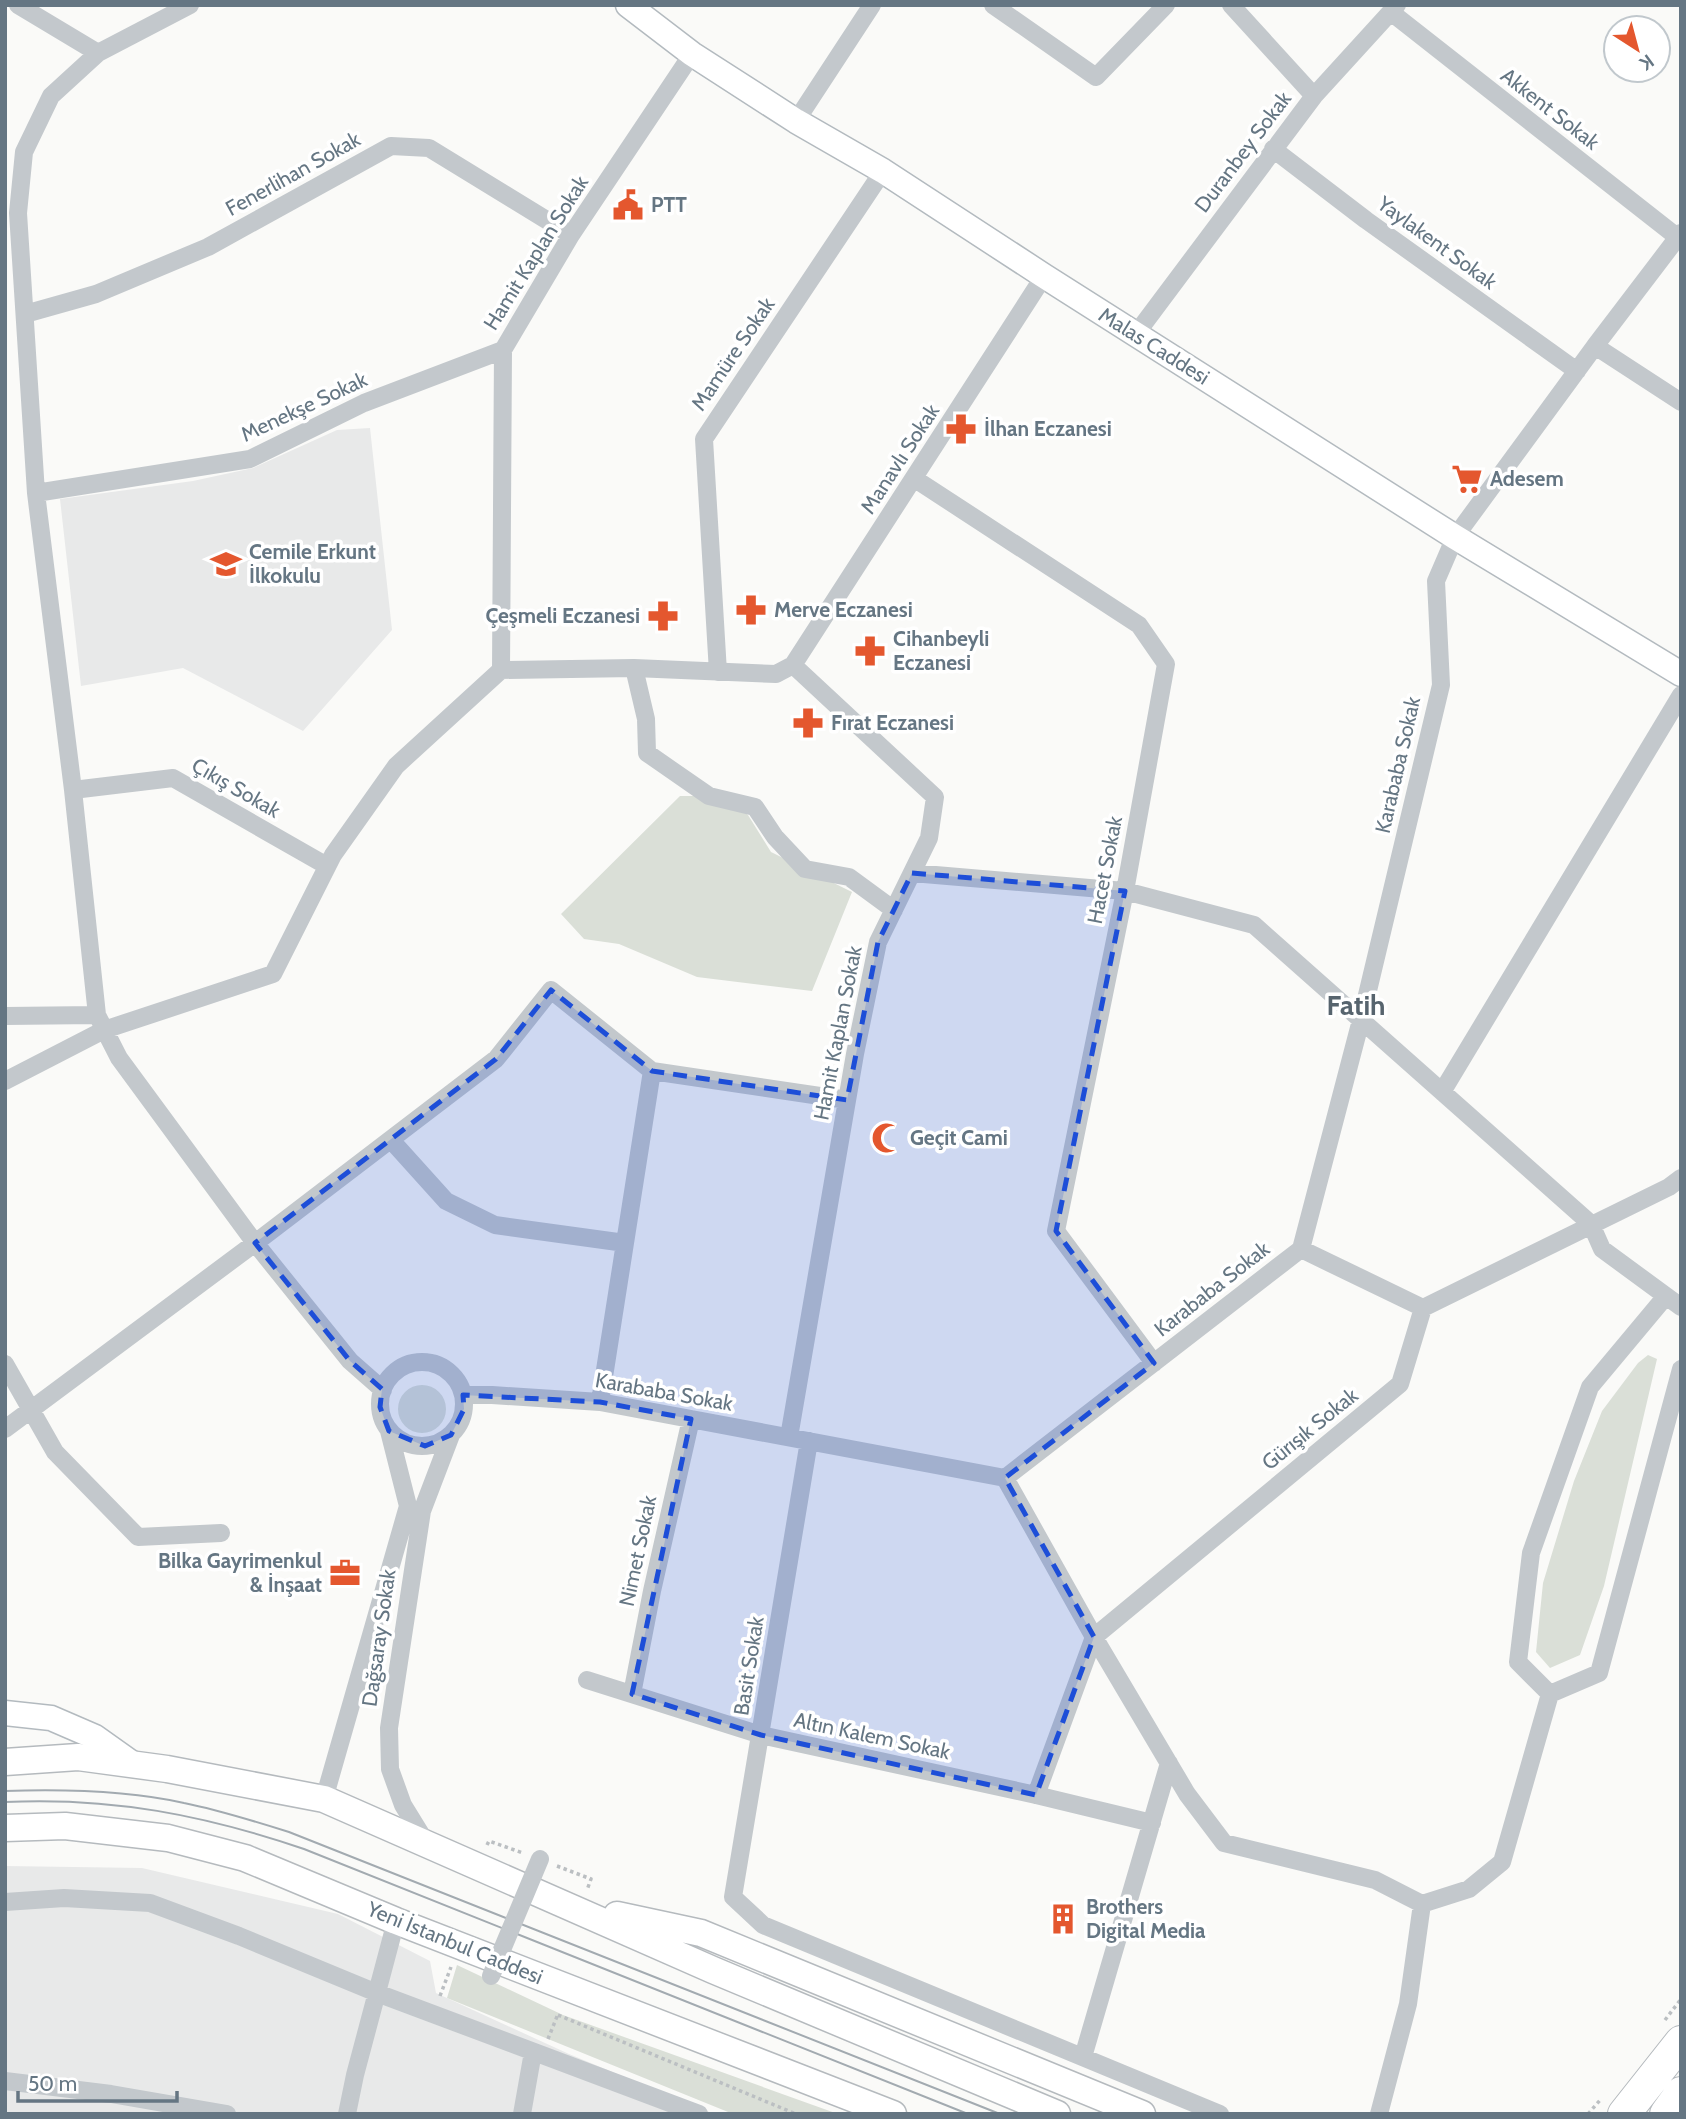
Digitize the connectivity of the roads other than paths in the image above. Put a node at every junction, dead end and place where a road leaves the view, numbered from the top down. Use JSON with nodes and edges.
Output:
{"nodes":[{"id":1,"x":18,"y":5,"type":"edge"},
{"id":2,"x":190,"y":5,"type":"edge"},
{"id":3,"x":872,"y":5,"type":"edge"},
{"id":4,"x":993,"y":5,"type":"edge"},
{"id":5,"x":1166,"y":5,"type":"edge"},
{"id":6,"x":1231,"y":5,"type":"edge"},
{"id":7,"x":626,"y":7,"type":"edge"},
{"id":8,"x":1394,"y":9,"type":"edge"},
{"id":9,"x":98,"y":53,"type":"junction"},
{"id":10,"x":692,"y":54,"type":"junction"},
{"id":11,"x":1314,"y":96,"type":"junction"},
{"id":12,"x":796,"y":121,"type":"junction"},
{"id":13,"x":1273,"y":149,"type":"junction"},
{"id":14,"x":883,"y":171,"type":"junction"},
{"id":15,"x":572,"y":235,"type":"junction"},
{"id":16,"x":1679,"y":237,"type":"edge"},
{"id":17,"x":1044,"y":276,"type":"junction"},
{"id":18,"x":25,"y":314,"type":"junction"},
{"id":19,"x":1136,"y":334,"type":"junction"},
{"id":20,"x":1595,"y":346,"type":"junction"},
{"id":21,"x":502,"y":350,"type":"junction"},
{"id":22,"x":1577,"y":371,"type":"junction"},
{"id":23,"x":1681,"y":402,"type":"edge"},
{"id":24,"x":915,"y":479,"type":"junction"},
{"id":25,"x":36,"y":494,"type":"junction"},
{"id":26,"x":1455,"y":537,"type":"junction"},
{"id":27,"x":793,"y":665,"type":"junction"},
{"id":28,"x":634,"y":668,"type":"junction"},
{"id":29,"x":500,"y":670,"type":"junction"},
{"id":30,"x":718,"y":672,"type":"junction"},
{"id":31,"x":1681,"y":674,"type":"edge"},
{"id":32,"x":1681,"y":695,"type":"edge"},
{"id":33,"x":74,"y":790,"type":"junction"},
{"id":34,"x":327,"y":866,"type":"junction"},
{"id":35,"x":912,"y":873,"type":"junction"},
{"id":36,"x":1125,"y":891,"type":"junction"},
{"id":37,"x":894,"y":910,"type":"junction"},
{"id":38,"x":5,"y":1016,"type":"edge"},
{"id":39,"x":1360,"y":1020,"type":"junction"},
{"id":40,"x":101,"y":1022,"type":"junction"},
{"id":41,"x":652,"y":1072,"type":"junction"},
{"id":42,"x":5,"y":1081,"type":"edge"},
{"id":43,"x":1442,"y":1092,"type":"junction"},
{"id":44,"x":847,"y":1100,"type":"junction"},
{"id":45,"x":391,"y":1140,"type":"junction"},
{"id":46,"x":1681,"y":1178,"type":"edge"},
{"id":47,"x":1591,"y":1224,"type":"junction"},
{"id":48,"x":255,"y":1243,"type":"junction"},
{"id":49,"x":625,"y":1243,"type":"junction"},
{"id":50,"x":1301,"y":1249,"type":"junction"},
{"id":51,"x":1665,"y":1296,"type":"junction"},
{"id":52,"x":1681,"y":1307,"type":"edge"},
{"id":53,"x":1423,"y":1308,"type":"junction"},
{"id":54,"x":1154,"y":1363,"type":"junction"},
{"id":55,"x":5,"y":1364,"type":"edge"},
{"id":56,"x":1681,"y":1369,"type":"edge"},
{"id":57,"x":383,"y":1390,"type":"junction"},
{"id":58,"x":463,"y":1395,"type":"junction"},
{"id":59,"x":600,"y":1402,"type":"junction"},
{"id":60,"x":30,"y":1408,"type":"junction"},
{"id":61,"x":691,"y":1419,"type":"junction"},
{"id":62,"x":5,"y":1429,"type":"edge"},
{"id":63,"x":389,"y":1431,"type":"junction"},
{"id":64,"x":451,"y":1434,"type":"junction"},
{"id":65,"x":789,"y":1437,"type":"junction"},
{"id":66,"x":810,"y":1441,"type":"junction"},
{"id":67,"x":1005,"y":1478,"type":"junction"},
{"id":68,"x":221,"y":1533,"type":"dead end"},
{"id":69,"x":1094,"y":1637,"type":"junction"},
{"id":70,"x":587,"y":1680,"type":"dead end"},
{"id":71,"x":632,"y":1694,"type":"junction"},
{"id":72,"x":1550,"y":1694,"type":"junction"},
{"id":73,"x":5,"y":1713,"type":"edge"},
{"id":74,"x":761,"y":1735,"type":"junction"},
{"id":75,"x":5,"y":1762,"type":"edge"},
{"id":76,"x":1169,"y":1763,"type":"junction"},
{"id":77,"x":133,"y":1764,"type":"junction"},
{"id":78,"x":1036,"y":1795,"type":"junction"},
{"id":79,"x":324,"y":1799,"type":"junction"},
{"id":80,"x":1152,"y":1823,"type":"junction"},
{"id":81,"x":5,"y":1828,"type":"edge"},
{"id":82,"x":427,"y":1844,"type":"junction"},
{"id":83,"x":540,"y":1859,"type":"dead end"},
{"id":84,"x":5,"y":1902,"type":"edge"},
{"id":85,"x":562,"y":1903,"type":"junction"},
{"id":86,"x":1422,"y":1904,"type":"junction"},
{"id":87,"x":396,"y":1921,"type":"junction"},
{"id":88,"x":491,"y":1976,"type":"dead end"},
{"id":89,"x":377,"y":1993,"type":"junction"},
{"id":90,"x":1681,"y":2042,"type":"edge"},
{"id":91,"x":538,"y":2053,"type":"junction"},
{"id":92,"x":1083,"y":2057,"type":"junction"},
{"id":93,"x":5,"y":2081,"type":"edge"},
{"id":94,"x":1681,"y":2092,"type":"edge"},
{"id":95,"x":159,"y":2108,"type":"edge"},
{"id":96,"x":1625,"y":2113,"type":"edge"},
{"id":97,"x":227,"y":2114,"type":"edge"},
{"id":98,"x":347,"y":2114,"type":"edge"},
{"id":99,"x":522,"y":2114,"type":"edge"},
{"id":100,"x":699,"y":2114,"type":"edge"},
{"id":101,"x":893,"y":2114,"type":"edge"},
{"id":102,"x":1057,"y":2114,"type":"edge"},
{"id":103,"x":1142,"y":2114,"type":"edge"},
{"id":104,"x":1220,"y":2114,"type":"edge"},
{"id":105,"x":1378,"y":2114,"type":"edge"},
{"id":106,"x":1666,"y":2114,"type":"edge"}],
"edges":[{"from":1,"to":9,"type":"street"},
{"from":2,"to":9,"type":"street"},
{"from":3,"to":12,"type":"street"},
{"from":4,"to":5,"type":"street"},
{"from":6,"to":11,"type":"street"},
{"from":7,"to":10,"type":"street","name":"Malas Caddesi"},
{"from":8,"to":11,"type":"street","name":"Duranbey Sokak"},
{"from":8,"to":16,"type":"street","name":"Akkent Sokak"},
{"from":9,"to":18,"type":"street"},
{"from":10,"to":12,"type":"street","name":"Malas Caddesi"},
{"from":10,"to":15,"type":"street","name":"Hamit Kaplan Sokak"},
{"from":11,"to":13,"type":"street","name":"Duranbey Sokak"},
{"from":12,"to":14,"type":"street","name":"Malas Caddesi"},
{"from":13,"to":19,"type":"street","name":"Duranbey Sokak"},
{"from":13,"to":22,"type":"street","name":"Yaylakent Sokak"},
{"from":14,"to":17,"type":"street","name":"Malas Caddesi"},
{"from":14,"to":30,"type":"street","name":"Mamüre Sokak"},
{"from":15,"to":18,"type":"street","name":"Fenerlihan Sokak"},
{"from":15,"to":21,"type":"street","name":"Hamit Kaplan Sokak"},
{"from":16,"to":20,"type":"street","name":"Karababa Sokak"},
{"from":17,"to":19,"type":"street","name":"Malas Caddesi"},
{"from":17,"to":24,"type":"street","name":"Manavlı Sokak"},
{"from":18,"to":25,"type":"street"},
{"from":19,"to":26,"type":"street","name":"Malas Caddesi"},
{"from":20,"to":22,"type":"street","name":"Karababa Sokak"},
{"from":20,"to":23,"type":"street"},
{"from":21,"to":25,"type":"street","name":"Menekşe Sokak"},
{"from":21,"to":29,"type":"street","name":"Hamit Kaplan Sokak"},
{"from":22,"to":26,"type":"street","name":"Karababa Sokak"},
{"from":24,"to":27,"type":"street","name":"Manavlı Sokak"},
{"from":24,"to":36,"type":"street","name":"Hacet Sokak"},
{"from":25,"to":33,"type":"street"},
{"from":26,"to":31,"type":"street","name":"Malas Caddesi"},
{"from":26,"to":39,"type":"street","name":"Karababa Sokak"},
{"from":27,"to":30,"type":"street"},
{"from":27,"to":35,"type":"street","name":"Hamit Kaplan Sokak"},
{"from":28,"to":29,"type":"street"},
{"from":28,"to":30,"type":"street"},
{"from":28,"to":37,"type":"street"},
{"from":29,"to":34,"type":"street"},
{"from":32,"to":43,"type":"street"},
{"from":33,"to":34,"type":"street","name":"Çıkış Sokak"},
{"from":33,"to":40,"type":"street"},
{"from":34,"to":40,"type":"street"},
{"from":35,"to":36,"type":"street"},
{"from":35,"to":37,"type":"street","name":"Hamit Kaplan Sokak"},
{"from":36,"to":39,"type":"street"},
{"from":36,"to":54,"type":"street","name":"Hacet Sokak"},
{"from":37,"to":44,"type":"street","name":"Hamit Kaplan Sokak"},
{"from":38,"to":40,"type":"street"},
{"from":39,"to":43,"type":"street"},
{"from":39,"to":50,"type":"street","name":"Karababa Sokak"},
{"from":40,"to":42,"type":"street"},
{"from":40,"to":48,"type":"street"},
{"from":41,"to":44,"type":"street"},
{"from":41,"to":45,"type":"street"},
{"from":41,"to":49,"type":"street"},
{"from":43,"to":47,"type":"street"},
{"from":44,"to":65,"type":"street","name":"Hamit Kaplan Sokak"},
{"from":45,"to":48,"type":"street"},
{"from":45,"to":49,"type":"street"},
{"from":46,"to":47,"type":"street"},
{"from":47,"to":51,"type":"street"},
{"from":47,"to":53,"type":"street"},
{"from":48,"to":57,"type":"street"},
{"from":48,"to":60,"type":"street"},
{"from":49,"to":59,"type":"street"},
{"from":50,"to":53,"type":"street"},
{"from":50,"to":54,"type":"street","name":"Karababa Sokak"},
{"from":51,"to":52,"type":"street"},
{"from":51,"to":72,"type":"street"},
{"from":53,"to":69,"type":"street","name":"Gürışık Sokak"},
{"from":54,"to":67,"type":"street","name":"Karababa Sokak"},
{"from":55,"to":60,"type":"street"},
{"from":56,"to":72,"type":"street"},
{"from":57,"to":58,"type":"street"},
{"from":57,"to":63,"type":"street"},
{"from":58,"to":59,"type":"street","name":"Karababa Sokak"},
{"from":58,"to":64,"type":"street"},
{"from":59,"to":61,"type":"street","name":"Karababa Sokak"},
{"from":60,"to":62,"type":"street"},
{"from":60,"to":68,"type":"street"},
{"from":61,"to":65,"type":"street","name":"Karababa Sokak"},
{"from":61,"to":71,"type":"street","name":"Nimet Sokak"},
{"from":63,"to":64,"type":"street"},
{"from":63,"to":79,"type":"street","name":"Dağsaray Sokak"},
{"from":64,"to":82,"type":"street","name":"Dağsaray Sokak"},
{"from":65,"to":66,"type":"street","name":"Karababa Sokak"},
{"from":66,"to":67,"type":"street","name":"Karababa Sokak"},
{"from":66,"to":74,"type":"street","name":"Basit Sokak"},
{"from":67,"to":69,"type":"street"},
{"from":69,"to":76,"type":"street"},
{"from":69,"to":78,"type":"street"},
{"from":70,"to":71,"type":"street","name":"Altın Kalem Sokak"},
{"from":71,"to":74,"type":"street","name":"Altın Kalem Sokak"},
{"from":72,"to":86,"type":"street"},
{"from":73,"to":77,"type":"street"},
{"from":74,"to":78,"type":"street","name":"Altın Kalem Sokak"},
{"from":74,"to":92,"type":"street","name":"Basit Sokak"},
{"from":75,"to":77,"type":"main road"},
{"from":76,"to":80,"type":"street"},
{"from":76,"to":86,"type":"street"},
{"from":77,"to":79,"type":"main road"},
{"from":78,"to":80,"type":"street","name":"Altın Kalem Sokak"},
{"from":79,"to":82,"type":"main road"},
{"from":80,"to":92,"type":"street"},
{"from":81,"to":87,"type":"main road","name":"Yeni İstanbul Caddesi"},
{"from":82,"to":85,"type":"main road"},
{"from":83,"to":88,"type":"street","bridge":true},
{"from":84,"to":89,"type":"street"},
{"from":85,"to":102,"type":"main road"},
{"from":85,"to":103,"type":"main road"},
{"from":86,"to":105,"type":"street"},
{"from":87,"to":89,"type":"street"},
{"from":87,"to":101,"type":"main road","name":"Yeni İstanbul Caddesi"},
{"from":89,"to":91,"type":"street"},
{"from":89,"to":98,"type":"street"},
{"from":90,"to":96,"type":"highway"},
{"from":91,"to":99,"type":"street"},
{"from":91,"to":100,"type":"street"},
{"from":92,"to":104,"type":"street"},
{"from":93,"to":95,"type":"street"},
{"from":94,"to":106,"type":"highway"},
{"from":95,"to":97,"type":"street"}]}
